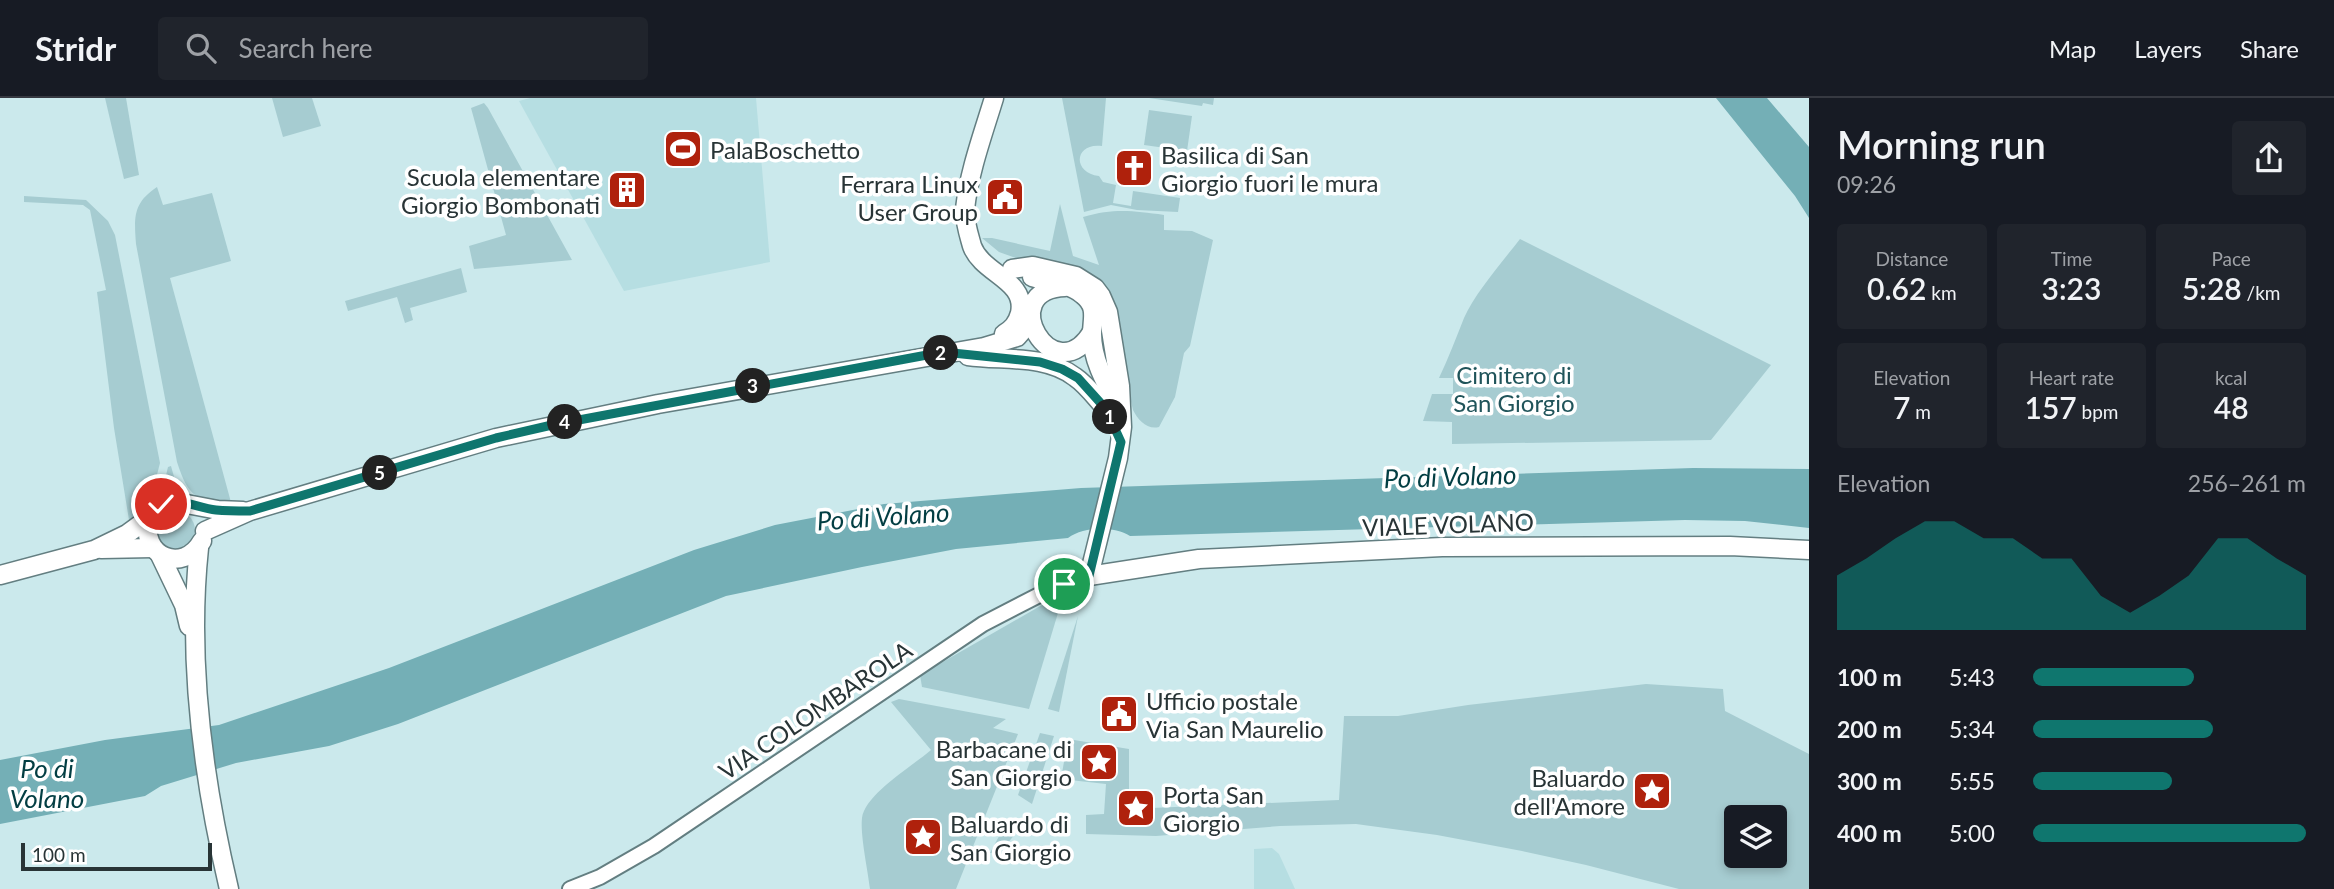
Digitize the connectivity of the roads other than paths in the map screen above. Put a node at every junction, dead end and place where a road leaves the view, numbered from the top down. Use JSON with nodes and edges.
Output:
{"nodes":[{"id":1,"x":994,"y":98,"type":"edge"},
{"id":2,"x":969,"y":234,"type":"junction"},
{"id":3,"x":1012,"y":269,"type":"junction"},
{"id":4,"x":1065,"y":287,"type":"junction"},
{"id":5,"x":1032,"y":314,"type":"junction"},
{"id":6,"x":1092,"y":332,"type":"junction"},
{"id":7,"x":984,"y":347,"type":"junction"},
{"id":8,"x":1048,"y":347,"type":"junction"},
{"id":9,"x":1066,"y":351,"type":"junction"},
{"id":10,"x":943,"y":352,"type":"junction"},
{"id":11,"x":1114,"y":411,"type":"junction"},
{"id":12,"x":193,"y":506,"type":"junction"},
{"id":13,"x":250,"y":511,"type":"junction"},
{"id":14,"x":149,"y":518,"type":"junction"},
{"id":15,"x":202,"y":539,"type":"junction"},
{"id":16,"x":94,"y":550,"type":"junction"},
{"id":17,"x":1809,"y":550,"type":"edge"},
{"id":18,"x":157,"y":551,"type":"junction"},
{"id":19,"x":0,"y":575,"type":"edge"},
{"id":20,"x":1089,"y":576,"type":"junction"},
{"id":21,"x":196,"y":651,"type":"junction"},
{"id":22,"x":229,"y":889,"type":"edge"},
{"id":23,"x":570,"y":889,"type":"edge"}],
"edges":[{"from":1,"to":2,"type":"main road"},
{"from":2,"to":3,"type":"main road"},
{"from":2,"to":10,"type":"main road"},
{"from":3,"to":4,"type":"main road"},
{"from":3,"to":5,"type":"main road"},
{"from":3,"to":11,"type":"main road"},
{"from":4,"to":5,"type":"main road"},
{"from":4,"to":6,"type":"main road"},
{"from":5,"to":7,"type":"main road"},
{"from":5,"to":8,"type":"main road"},
{"from":6,"to":9,"type":"main road"},
{"from":6,"to":11,"type":"main road"},
{"from":7,"to":8,"type":"main road"},
{"from":7,"to":10,"type":"main road"},
{"from":8,"to":9,"type":"main road"},
{"from":9,"to":11,"type":"main road"},
{"from":10,"to":11,"type":"main road"},
{"from":10,"to":13,"type":"main road"},
{"from":11,"to":20,"type":"main road"},
{"from":12,"to":13,"type":"main road"},
{"from":12,"to":14,"type":"main road"},
{"from":12,"to":15,"type":"main road"},
{"from":13,"to":15,"type":"main road"},
{"from":14,"to":16,"type":"main road"},
{"from":14,"to":18,"type":"main road"},
{"from":15,"to":18,"type":"main road"},
{"from":15,"to":21,"type":"main road"},
{"from":16,"to":18,"type":"main road"},
{"from":16,"to":19,"type":"main road"},
{"from":17,"to":20,"type":"main road","name":"VIALE VOLANO"},
{"from":18,"to":21,"type":"main road"},
{"from":20,"to":23,"type":"street","name":"VIA COLOMBAROLA"},
{"from":21,"to":22,"type":"main road"}]}
